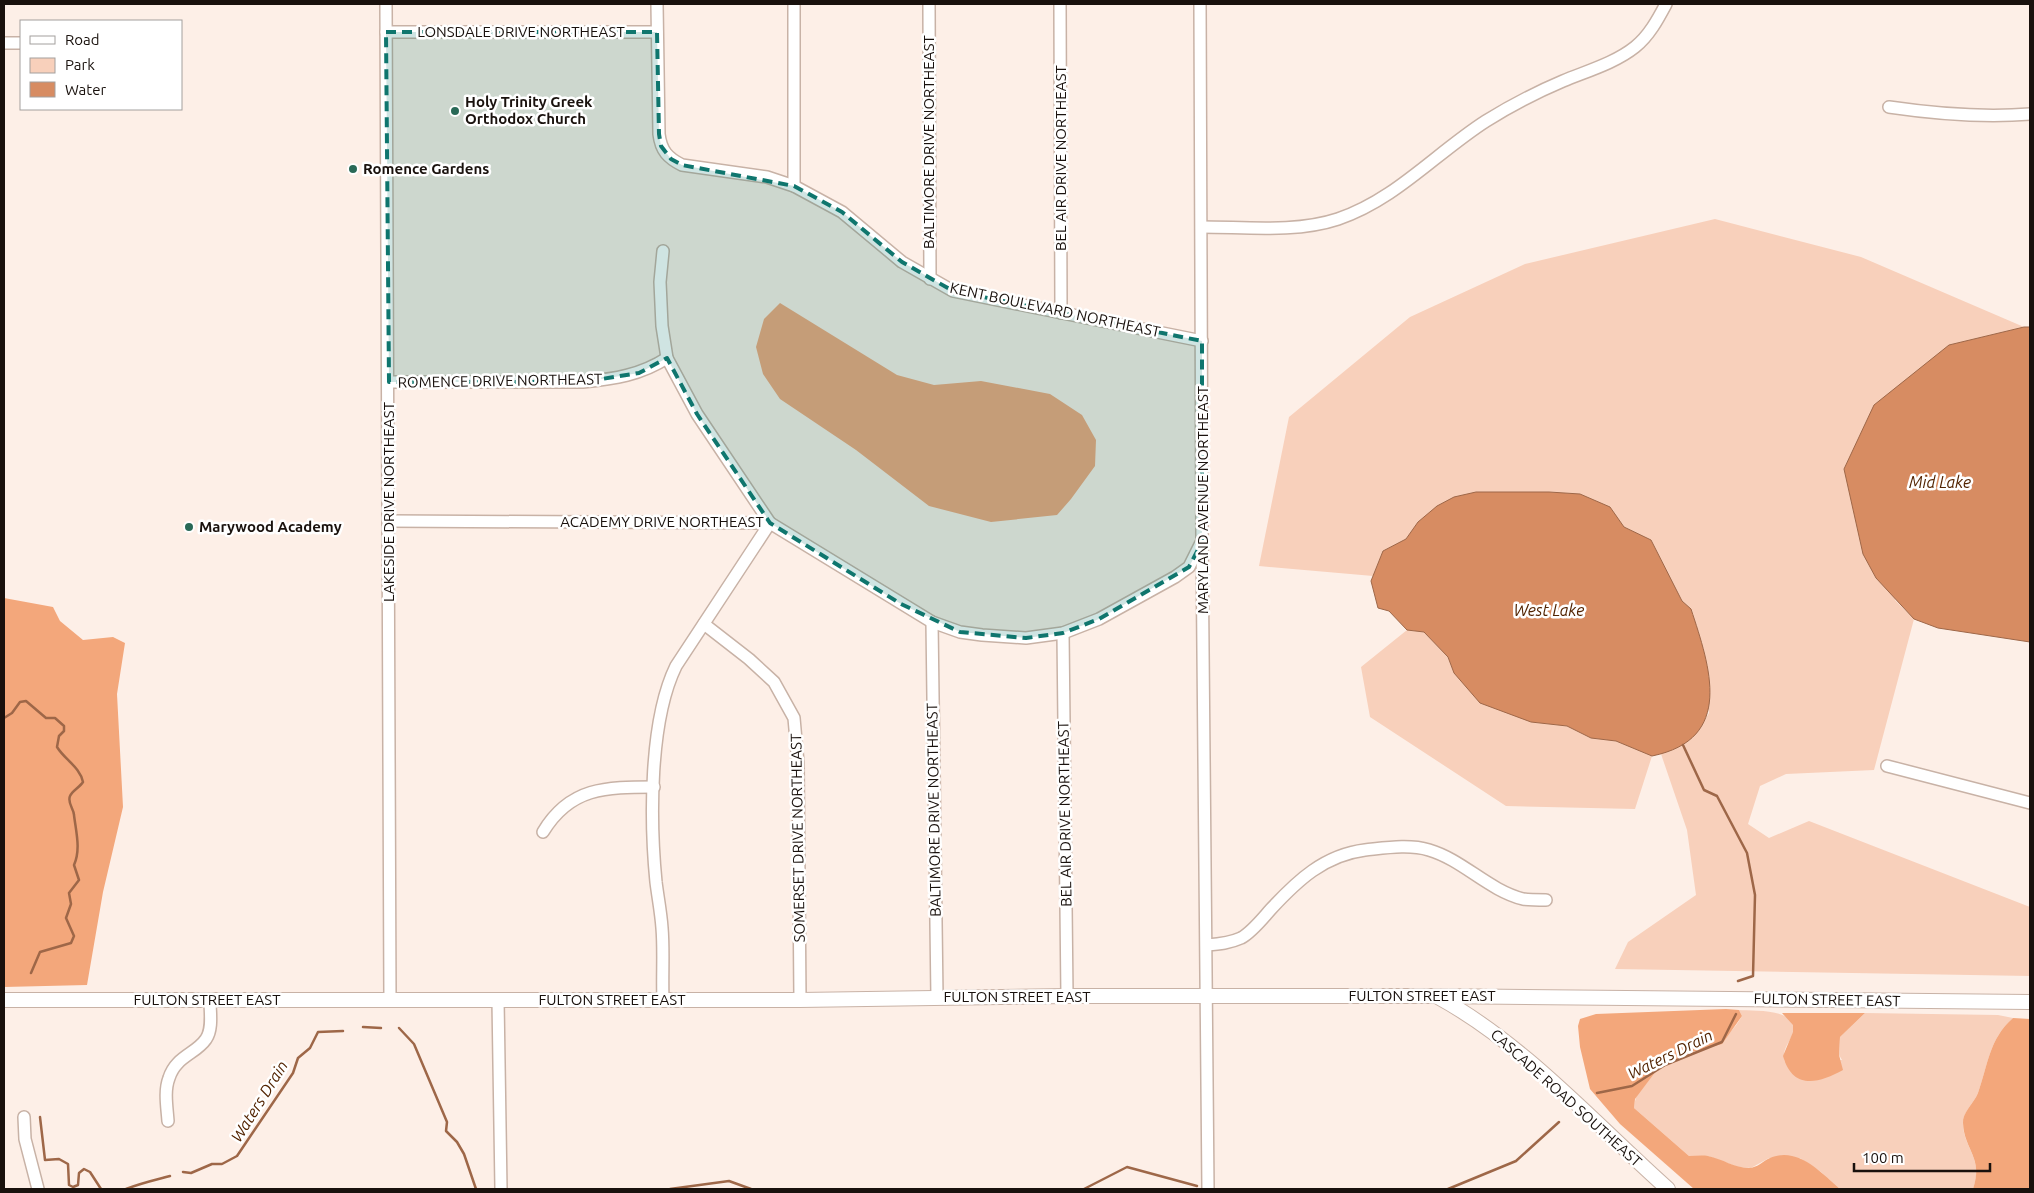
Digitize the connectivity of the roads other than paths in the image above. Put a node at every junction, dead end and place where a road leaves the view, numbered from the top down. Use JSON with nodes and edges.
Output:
{"nodes":[{"id":1,"x":386,"y":4,"type":"edge"},
{"id":2,"x":657,"y":4,"type":"edge"},
{"id":3,"x":794,"y":4,"type":"edge"},
{"id":4,"x":929,"y":4,"type":"edge"},
{"id":5,"x":1060,"y":4,"type":"edge"},
{"id":6,"x":1200,"y":4,"type":"edge"},
{"id":7,"x":1666,"y":4,"type":"edge"},
{"id":8,"x":386,"y":32,"type":"junction"},
{"id":9,"x":657,"y":32,"type":"junction"},
{"id":10,"x":4,"y":43,"type":"edge"},
{"id":11,"x":20,"y":43,"type":"edge"},
{"id":12,"x":1889,"y":107,"type":"dead end"},
{"id":13,"x":2030,"y":114,"type":"edge"},
{"id":14,"x":794,"y":186,"type":"junction"},
{"id":15,"x":1202,"y":227,"type":"junction"},
{"id":16,"x":663,"y":251,"type":"dead end"},
{"id":17,"x":930,"y":279,"type":"junction"},
{"id":18,"x":1062,"y":313,"type":"junction"},
{"id":19,"x":1202,"y":341,"type":"junction"},
{"id":20,"x":667,"y":358,"type":"junction"},
{"id":21,"x":389,"y":382,"type":"junction"},
{"id":22,"x":389,"y":521,"type":"junction"},
{"id":23,"x":770,"y":522,"type":"junction"},
{"id":24,"x":1202,"y":542,"type":"junction"},
{"id":25,"x":932,"y":622,"type":"junction"},
{"id":26,"x":704,"y":624,"type":"junction"},
{"id":27,"x":1064,"y":633,"type":"junction"},
{"id":28,"x":1886,"y":766,"type":"dead end"},
{"id":29,"x":654,"y":787,"type":"junction"},
{"id":30,"x":2030,"y":803,"type":"edge"},
{"id":31,"x":543,"y":832,"type":"dead end"},
{"id":32,"x":1546,"y":900,"type":"dead end"},
{"id":33,"x":1207,"y":945,"type":"junction"},
{"id":34,"x":1067,"y":996,"type":"junction"},
{"id":35,"x":1435,"y":996,"type":"junction"},
{"id":36,"x":937,"y":997,"type":"junction"},
{"id":37,"x":1208,"y":997,"type":"junction"},
{"id":38,"x":4,"y":1000,"type":"edge"},
{"id":39,"x":498,"y":1000,"type":"junction"},
{"id":40,"x":662,"y":1000,"type":"junction"},
{"id":41,"x":800,"y":1000,"type":"junction"},
{"id":42,"x":210,"y":1001,"type":"junction"},
{"id":43,"x":390,"y":1001,"type":"junction"},
{"id":44,"x":2030,"y":1002,"type":"edge"},
{"id":45,"x":24,"y":1116,"type":"dead end"},
{"id":46,"x":168,"y":1120,"type":"dead end"},
{"id":47,"x":38,"y":1189,"type":"edge"},
{"id":48,"x":501,"y":1189,"type":"edge"},
{"id":49,"x":1208,"y":1189,"type":"edge"},
{"id":50,"x":1668,"y":1189,"type":"edge"}],
"edges":[{"from":1,"to":8,"type":"street","name":"LAKESIDE DRIVE NORTHEAST"},
{"from":2,"to":9,"type":"street"},
{"from":3,"to":14,"type":"street"},
{"from":4,"to":17,"type":"street","name":"BALTIMORE DRIVE NORTHEAST"},
{"from":5,"to":18,"type":"street","name":"BEL AIR DRIVE NORTHEAST"},
{"from":6,"to":15,"type":"street","name":"MARYLAND AVENUE NORTHEAST"},
{"from":7,"to":15,"type":"street"},
{"from":8,"to":9,"type":"street","name":"LONSDALE DRIVE NORTHEAST"},
{"from":8,"to":21,"type":"street","name":"LAKESIDE DRIVE NORTHEAST"},
{"from":9,"to":14,"type":"street","name":"KENT BOULEVARD NORTHEAST"},
{"from":10,"to":11,"type":"street"},
{"from":12,"to":13,"type":"street"},
{"from":14,"to":17,"type":"street","name":"KENT BOULEVARD NORTHEAST"},
{"from":15,"to":19,"type":"street","name":"MARYLAND AVENUE NORTHEAST"},
{"from":16,"to":20,"type":"street"},
{"from":17,"to":18,"type":"street","name":"KENT BOULEVARD NORTHEAST"},
{"from":18,"to":19,"type":"street","name":"KENT BOULEVARD NORTHEAST"},
{"from":19,"to":24,"type":"street","name":"MARYLAND AVENUE NORTHEAST"},
{"from":20,"to":21,"type":"street","name":"ROMENCE DRIVE NORTHEAST"},
{"from":20,"to":23,"type":"street"},
{"from":21,"to":22,"type":"street","name":"LAKESIDE DRIVE NORTHEAST"},
{"from":22,"to":23,"type":"street","name":"ACADEMY DRIVE NORTHEAST"},
{"from":22,"to":43,"type":"street","name":"LAKESIDE DRIVE NORTHEAST"},
{"from":23,"to":25,"type":"street","name":"ACADEMY DRIVE NORTHEAST"},
{"from":23,"to":26,"type":"street"},
{"from":24,"to":27,"type":"street","name":"ACADEMY DRIVE NORTHEAST"},
{"from":24,"to":33,"type":"street","name":"MARYLAND AVENUE NORTHEAST"},
{"from":25,"to":27,"type":"street","name":"ACADEMY DRIVE NORTHEAST"},
{"from":25,"to":36,"type":"street","name":"BALTIMORE DRIVE NORTHEAST"},
{"from":26,"to":29,"type":"street"},
{"from":26,"to":41,"type":"street","name":"SOMERSET DRIVE NORTHEAST"},
{"from":27,"to":34,"type":"street","name":"BEL AIR DRIVE NORTHEAST"},
{"from":28,"to":30,"type":"street"},
{"from":29,"to":31,"type":"street"},
{"from":29,"to":40,"type":"street"},
{"from":32,"to":33,"type":"street"},
{"from":33,"to":37,"type":"street","name":"MARYLAND AVENUE NORTHEAST"},
{"from":34,"to":36,"type":"main road","name":"FULTON STREET EAST"},
{"from":34,"to":37,"type":"main road","name":"FULTON STREET EAST"},
{"from":35,"to":37,"type":"main road","name":"FULTON STREET EAST"},
{"from":35,"to":44,"type":"main road","name":"FULTON STREET EAST"},
{"from":35,"to":50,"type":"main road","name":"CASCADE ROAD SOUTHEAST"},
{"from":36,"to":41,"type":"main road","name":"FULTON STREET EAST"},
{"from":37,"to":49,"type":"street","name":"MARYLAND AVENUE NORTHEAST"},
{"from":38,"to":42,"type":"main road","name":"FULTON STREET EAST"},
{"from":39,"to":40,"type":"main road","name":"FULTON STREET EAST"},
{"from":39,"to":43,"type":"main road","name":"FULTON STREET EAST"},
{"from":39,"to":48,"type":"street"},
{"from":40,"to":41,"type":"main road","name":"FULTON STREET EAST"},
{"from":42,"to":43,"type":"main road","name":"FULTON STREET EAST"},
{"from":42,"to":46,"type":"street"},
{"from":45,"to":47,"type":"street"}]}
